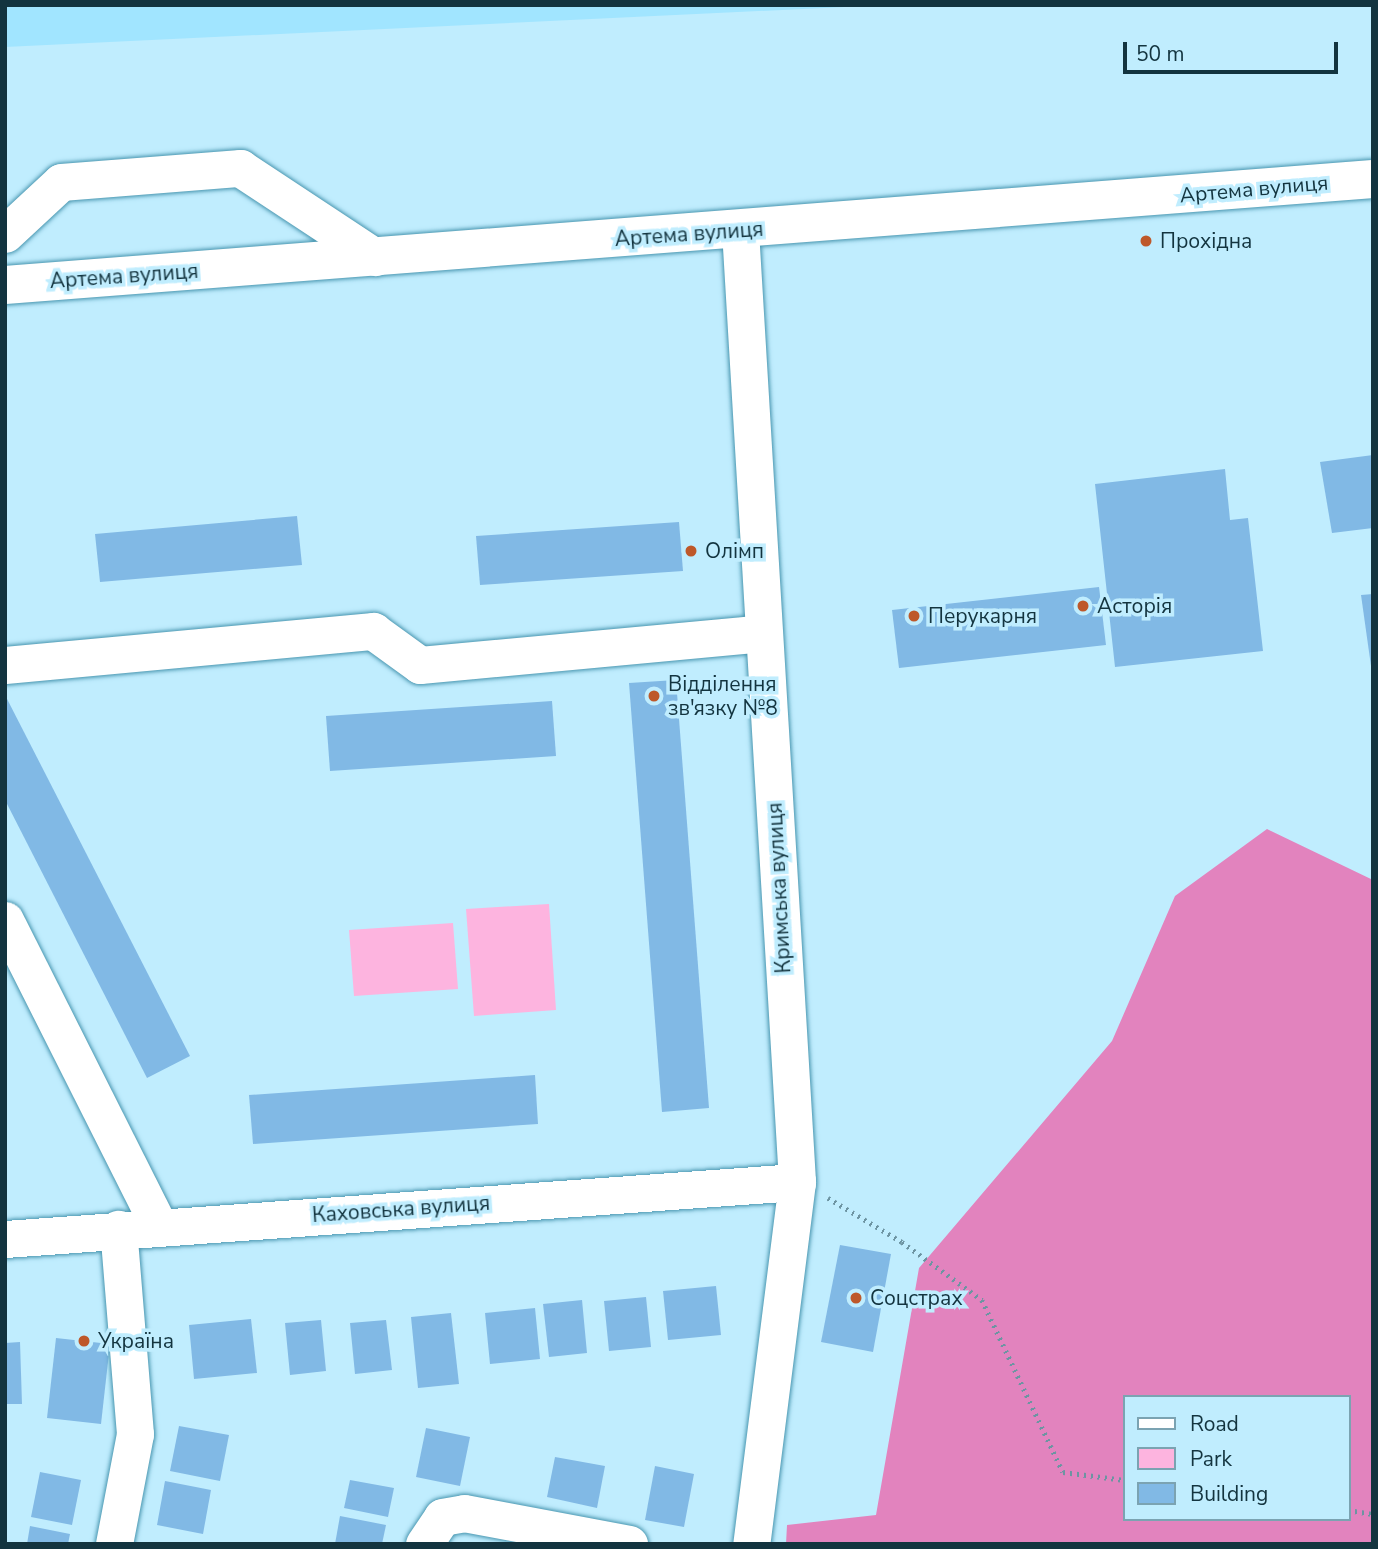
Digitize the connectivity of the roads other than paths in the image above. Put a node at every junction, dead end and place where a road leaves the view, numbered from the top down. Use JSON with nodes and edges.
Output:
{"nodes":[{"id":1,"x":1373,"y":179,"type":"edge"},
{"id":2,"x":740,"y":230,"type":"junction"},
{"id":3,"x":5,"y":234,"type":"edge"},
{"id":4,"x":375,"y":257,"type":"junction"},
{"id":5,"x":5,"y":285,"type":"edge"},
{"id":6,"x":764,"y":633,"type":"junction"},
{"id":7,"x":5,"y":665,"type":"edge"},
{"id":8,"x":5,"y":920,"type":"edge"},
{"id":9,"x":797,"y":1182,"type":"junction"},
{"id":10,"x":159,"y":1226,"type":"junction"},
{"id":11,"x":118,"y":1229,"type":"junction"},
{"id":12,"x":5,"y":1239,"type":"edge"},
{"id":13,"x":114,"y":1544,"type":"edge"},
{"id":14,"x":424,"y":1544,"type":"edge"},
{"id":15,"x":629,"y":1544,"type":"edge"},
{"id":16,"x":751,"y":1544,"type":"edge"}],
"edges":[{"from":1,"to":2,"type":"main road","name":"Артема вулиця"},
{"from":2,"to":4,"type":"main road","name":"Артема вулиця"},
{"from":2,"to":6,"type":"street","name":"Кримська вулиця"},
{"from":3,"to":4,"type":"street"},
{"from":4,"to":5,"type":"main road","name":"Артема вулиця"},
{"from":6,"to":7,"type":"street"},
{"from":6,"to":9,"type":"street","name":"Кримська вулиця"},
{"from":8,"to":10,"type":"street"},
{"from":9,"to":10,"type":"street","name":"Каховська вулиця"},
{"from":9,"to":16,"type":"street","name":"Кримська вулиця"},
{"from":10,"to":11,"type":"street","name":"Каховська вулиця"},
{"from":11,"to":12,"type":"street","name":"Каховська вулиця"},
{"from":11,"to":13,"type":"street"},
{"from":14,"to":15,"type":"street"}]}
